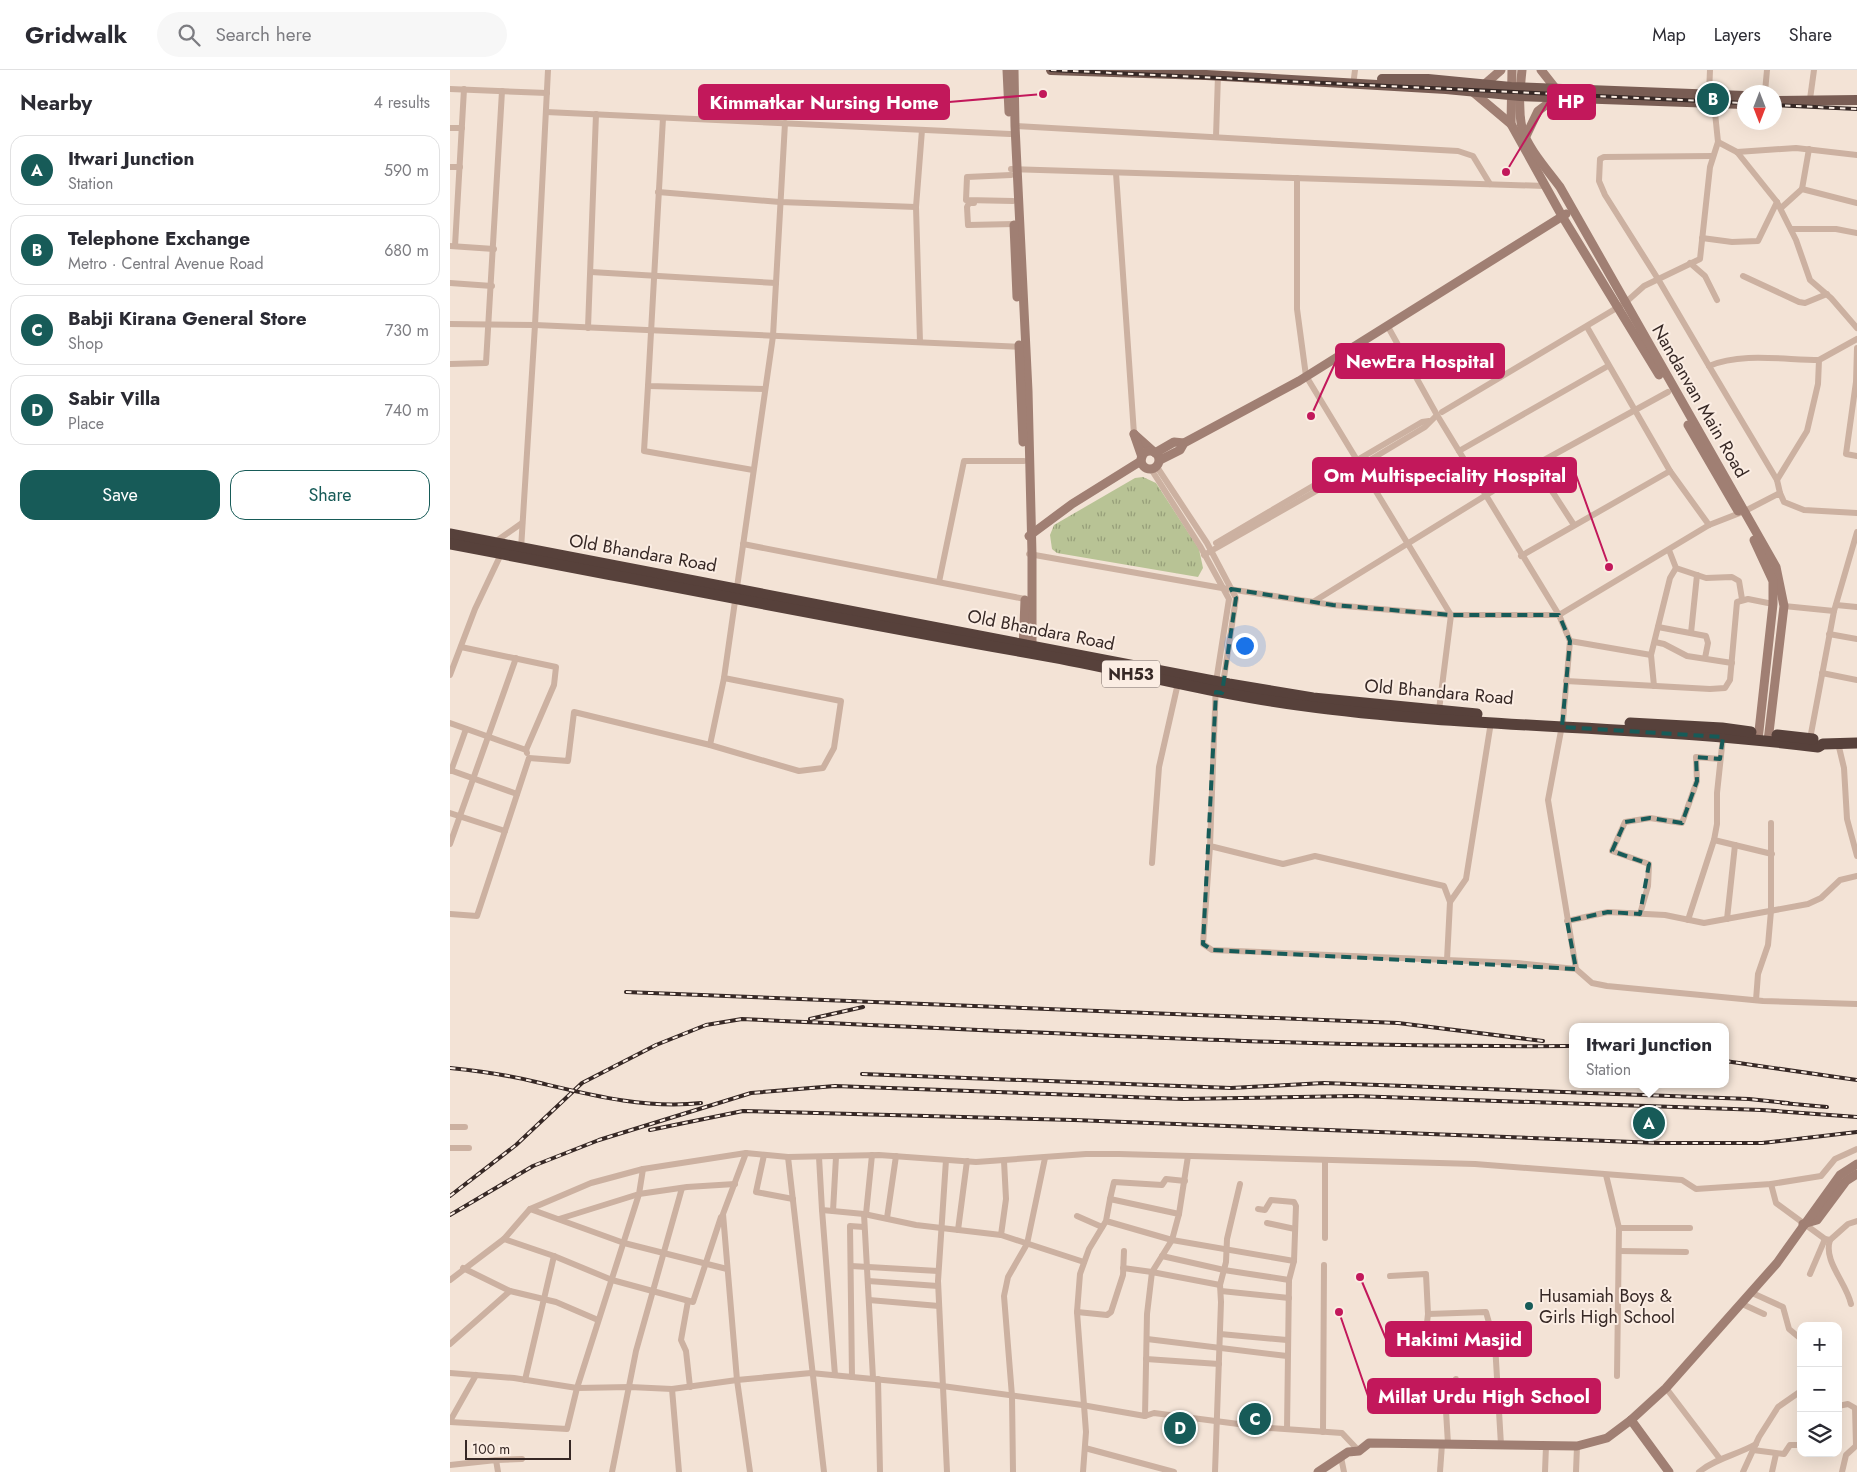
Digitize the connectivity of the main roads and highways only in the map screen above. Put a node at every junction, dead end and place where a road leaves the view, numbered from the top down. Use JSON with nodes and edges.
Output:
{"nodes":[{"id":1,"x":1007,"y":70,"type":"edge"},
{"id":2,"x":1014,"y":70,"type":"edge"},
{"id":3,"x":1051,"y":70,"type":"edge"},
{"id":4,"x":1203,"y":70,"type":"edge"},
{"id":5,"x":1501,"y":70,"type":"edge"},
{"id":6,"x":1512,"y":70,"type":"edge"},
{"id":7,"x":1522,"y":70,"type":"edge"},
{"id":8,"x":1541,"y":70,"type":"edge"},
{"id":9,"x":1214,"y":72,"type":"edge"},
{"id":10,"x":1285,"y":72,"type":"edge"},
{"id":11,"x":1354,"y":74,"type":"edge"},
{"id":12,"x":1428,"y":74,"type":"edge"},
{"id":13,"x":1485,"y":84,"type":"junction"},
{"id":14,"x":1515,"y":91,"type":"junction"},
{"id":15,"x":1473,"y":92,"type":"junction"},
{"id":16,"x":1557,"y":92,"type":"junction"},
{"id":17,"x":1737,"y":96,"type":"edge"},
{"id":18,"x":1712,"y":98,"type":"junction"},
{"id":19,"x":1857,"y":100,"type":"edge"},
{"id":20,"x":1782,"y":102,"type":"edge"},
{"id":21,"x":1782,"y":102,"type":"edge"},
{"id":22,"x":1737,"y":103,"type":"edge"},
{"id":23,"x":1857,"y":106,"type":"edge"},
{"id":24,"x":1511,"y":124,"type":"junction"},
{"id":25,"x":1012,"y":130,"type":"junction"},
{"id":26,"x":1526,"y":136,"type":"junction"},
{"id":27,"x":1013,"y":171,"type":"junction"},
{"id":28,"x":1573,"y":210,"type":"junction"},
{"id":29,"x":1562,"y":216,"type":"junction"},
{"id":30,"x":1622,"y":305,"type":"junction"},
{"id":31,"x":1022,"y":347,"type":"junction"},
{"id":32,"x":1134,"y":434,"type":"road end"},
{"id":33,"x":1151,"y":461,"type":"junction"},
{"id":34,"x":1743,"y":512,"type":"junction"},
{"id":35,"x":450,"y":534,"type":"edge"},
{"id":36,"x":1030,"y":536,"type":"junction"},
{"id":37,"x":450,"y":544,"type":"edge"},
{"id":38,"x":504,"y":549,"type":"junction"},
{"id":39,"x":1030,"y":554,"type":"junction"},
{"id":40,"x":1027,"y":649,"type":"junction"},
{"id":41,"x":1220,"y":687,"type":"junction"},
{"id":42,"x":1420,"y":712,"type":"junction"},
{"id":43,"x":1562,"y":723,"type":"junction"},
{"id":44,"x":1763,"y":737,"type":"junction"},
{"id":45,"x":1857,"y":743,"type":"edge"},
{"id":46,"x":1857,"y":1164,"type":"edge"},
{"id":47,"x":1857,"y":1174,"type":"edge"},
{"id":48,"x":1803,"y":1224,"type":"junction"},
{"id":49,"x":1630,"y":1420,"type":"junction"},
{"id":50,"x":1318,"y":1472,"type":"edge"},
{"id":51,"x":1669,"y":1472,"type":"edge"}],
"edges":[{"from":1,"to":25,"type":"main road"},
{"from":2,"to":25,"type":"main road"},
{"from":3,"to":9,"type":"main road"},
{"from":4,"to":9,"type":"main road"},
{"from":5,"to":13,"type":"main road"},
{"from":6,"to":14,"type":"main road"},
{"from":7,"to":14,"type":"main road","name":"Nandanvan Main Road"},
{"from":8,"to":16,"type":"main road"},
{"from":9,"to":10,"type":"main road"},
{"from":9,"to":15,"type":"main road"},
{"from":10,"to":11,"type":"main road"},
{"from":11,"to":12,"type":"main road"},
{"from":12,"to":13,"type":"main road"},
{"from":13,"to":14,"type":"main road"},
{"from":14,"to":15,"type":"main road"},
{"from":14,"to":16,"type":"main road"},
{"from":14,"to":24,"type":"main road"},
{"from":14,"to":26,"type":"main road","name":"Nandanvan Main Road"},
{"from":15,"to":24,"type":"main road"},
{"from":16,"to":18,"type":"main road"},
{"from":16,"to":26,"type":"main road"},
{"from":17,"to":18,"type":"main road"},
{"from":18,"to":22,"type":"main road"},
{"from":19,"to":20,"type":"main road"},
{"from":21,"to":23,"type":"main road"},
{"from":24,"to":29,"type":"main road"},
{"from":25,"to":27,"type":"main road"},
{"from":26,"to":28,"type":"main road","name":"Nandanvan Main Road"},
{"from":27,"to":31,"type":"main road"},
{"from":27,"to":31,"type":"main road"},
{"from":28,"to":29,"type":"main road"},
{"from":28,"to":30,"type":"main road","name":"Nandanvan Main Road"},
{"from":29,"to":30,"type":"main road"},
{"from":29,"to":33,"type":"main road"},
{"from":30,"to":34,"type":"main road","name":"Nandanvan Main Road"},
{"from":30,"to":34,"type":"main road"},
{"from":31,"to":36,"type":"main road"},
{"from":31,"to":36,"type":"main road"},
{"from":32,"to":33,"type":"main road"},
{"from":33,"to":36,"type":"main road"},
{"from":34,"to":44,"type":"main road"},
{"from":34,"to":44,"type":"main road","name":"Nandanvan Main Road"},
{"from":35,"to":38,"type":"highway","name":"Old Bhandara Road","number":"NH53"},
{"from":36,"to":39,"type":"main road"},
{"from":37,"to":38,"type":"highway","number":"NH53"},
{"from":38,"to":40,"type":"highway","name":"Old Bhandara Road","number":"NH53"},
{"from":39,"to":40,"type":"main road"},
{"from":39,"to":40,"type":"main road"},
{"from":40,"to":41,"type":"highway","name":"Old Bhandara Road","number":"NH53"},
{"from":40,"to":41,"type":"highway","number":"NH53"},
{"from":41,"to":42,"type":"highway","name":"Old Bhandara Road","number":"NH53"},
{"from":42,"to":43,"type":"highway","number":"NH53"},
{"from":42,"to":43,"type":"highway","name":"Old Bhandara Road","number":"NH53"},
{"from":43,"to":44,"type":"highway","number":"NH53"},
{"from":43,"to":44,"type":"highway","name":"Old Bhandara Road","number":"NH53"},
{"from":44,"to":45,"type":"highway","name":"Old Bhandara Road","number":"NH53"},
{"from":46,"to":48,"type":"main road"},
{"from":47,"to":48,"type":"main road"},
{"from":48,"to":49,"type":"main road"},
{"from":49,"to":50,"type":"main road"},
{"from":49,"to":51,"type":"main road"}]}
